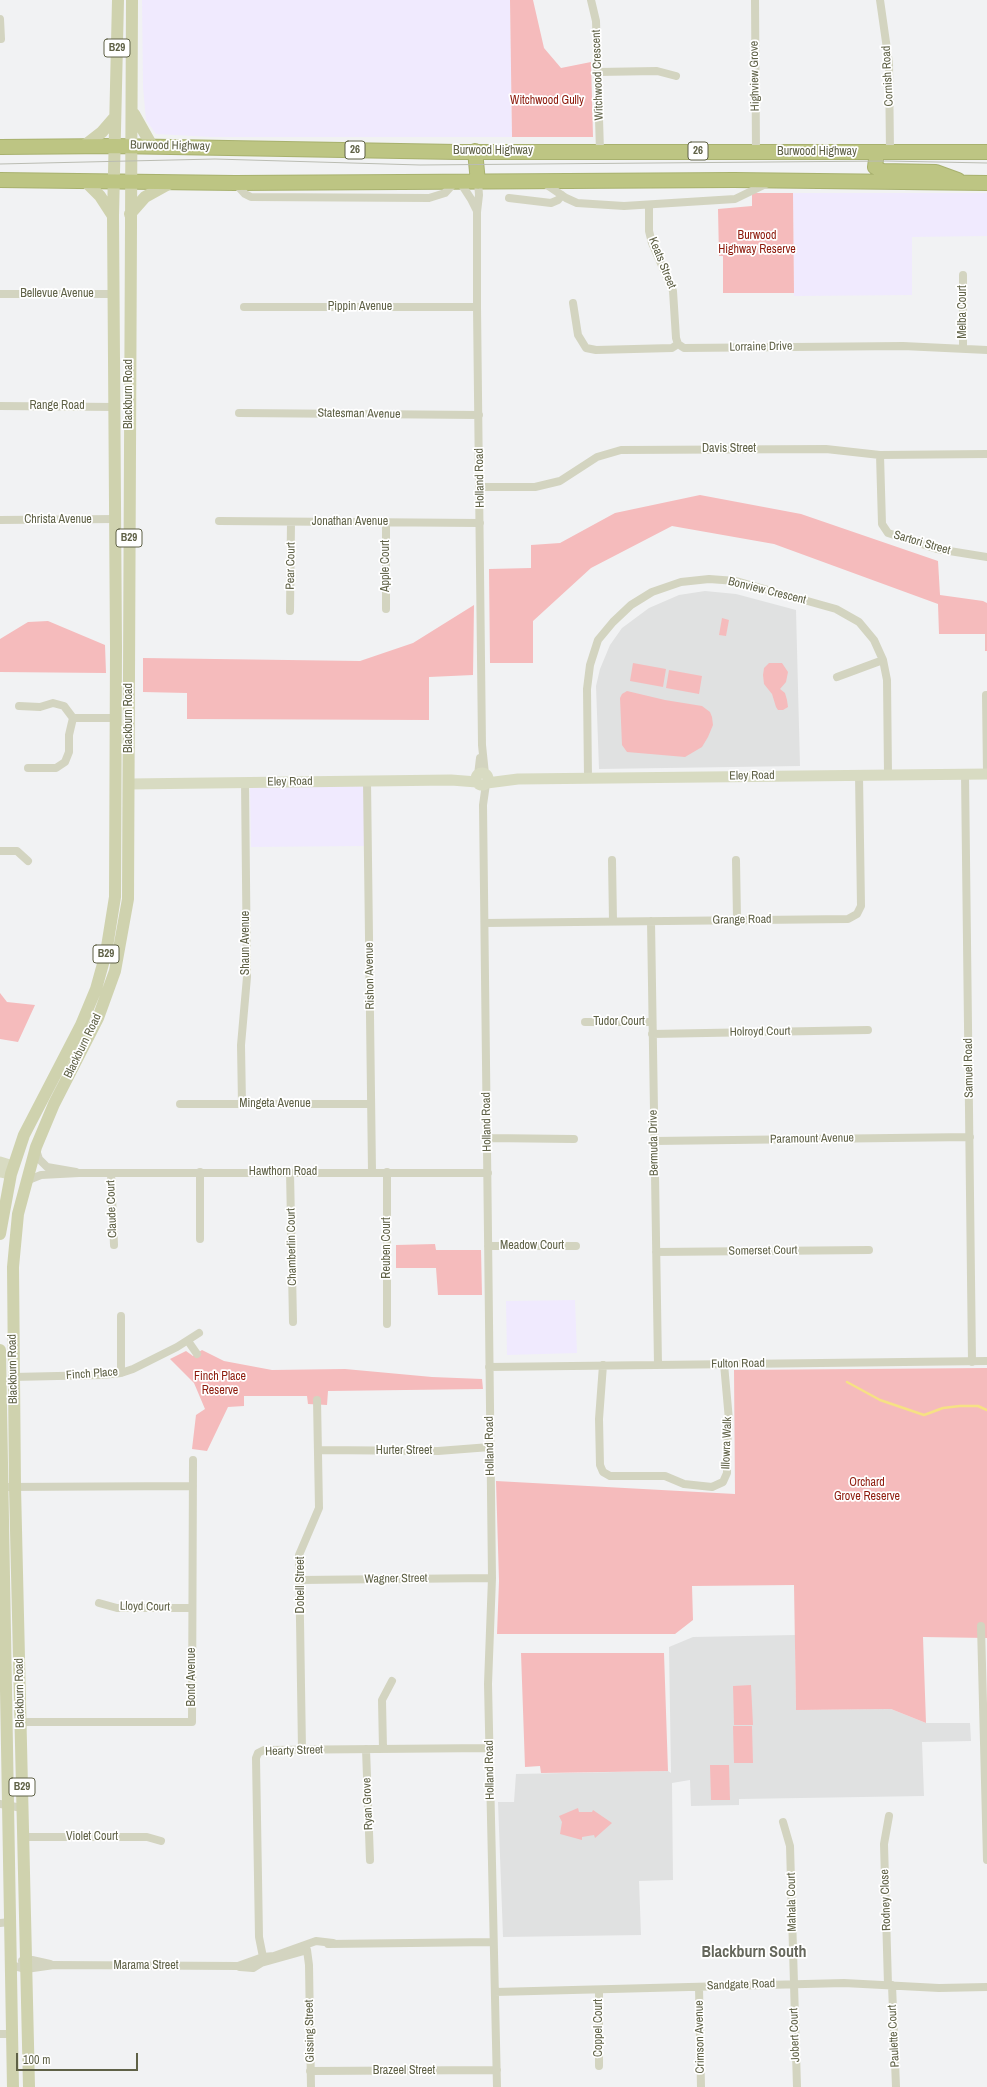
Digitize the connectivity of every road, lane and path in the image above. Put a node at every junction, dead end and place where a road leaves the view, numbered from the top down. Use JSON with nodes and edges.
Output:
{"nodes":[{"id":1,"x":118,"y":0,"type":"edge"},
{"id":2,"x":132,"y":0,"type":"edge"},
{"id":3,"x":591,"y":0,"type":"edge"},
{"id":4,"x":755,"y":0,"type":"edge"},
{"id":5,"x":880,"y":0,"type":"edge"},
{"id":6,"x":0,"y":19,"type":"edge"},
{"id":7,"x":0,"y":39,"type":"edge"},
{"id":8,"x":598,"y":72,"type":"junction"},
{"id":9,"x":676,"y":76,"type":"dead end"},
{"id":10,"x":132,"y":111,"type":"junction"},
{"id":11,"x":115,"y":118,"type":"junction"},
{"id":12,"x":84,"y":146,"type":"junction"},
{"id":13,"x":114,"y":146,"type":"junction"},
{"id":14,"x":132,"y":146,"type":"junction"},
{"id":15,"x":152,"y":146,"type":"junction"},
{"id":16,"x":0,"y":147,"type":"edge"},
{"id":17,"x":475,"y":151,"type":"junction"},
{"id":18,"x":600,"y":151,"type":"junction"},
{"id":19,"x":756,"y":151,"type":"junction"},
{"id":20,"x":884,"y":152,"type":"junction"},
{"id":21,"x":987,"y":152,"type":"edge"},
{"id":22,"x":0,"y":180,"type":"edge"},
{"id":23,"x":86,"y":181,"type":"junction"},
{"id":24,"x":114,"y":181,"type":"junction"},
{"id":25,"x":774,"y":181,"type":"junction"},
{"id":26,"x":131,"y":182,"type":"junction"},
{"id":27,"x":172,"y":182,"type":"junction"},
{"id":28,"x":458,"y":182,"type":"junction"},
{"id":29,"x":478,"y":182,"type":"junction"},
{"id":30,"x":543,"y":182,"type":"junction"},
{"id":31,"x":966,"y":183,"type":"junction"},
{"id":32,"x":987,"y":183,"type":"edge"},
{"id":33,"x":562,"y":195,"type":"junction"},
{"id":34,"x":509,"y":198,"type":"dead end"},
{"id":35,"x":649,"y":206,"type":"junction"},
{"id":36,"x":477,"y":212,"type":"junction"},
{"id":37,"x":130,"y":214,"type":"junction"},
{"id":38,"x":113,"y":216,"type":"junction"},
{"id":39,"x":963,"y":275,"type":"dead end"},
{"id":40,"x":0,"y":294,"type":"edge"},
{"id":41,"x":113,"y":294,"type":"junction"},
{"id":42,"x":573,"y":303,"type":"dead end"},
{"id":43,"x":244,"y":307,"type":"dead end"},
{"id":44,"x":477,"y":307,"type":"junction"},
{"id":45,"x":678,"y":344,"type":"junction"},
{"id":46,"x":963,"y":348,"type":"junction"},
{"id":47,"x":987,"y":350,"type":"edge"},
{"id":48,"x":0,"y":406,"type":"edge"},
{"id":49,"x":114,"y":406,"type":"junction"},
{"id":50,"x":239,"y":412,"type":"dead end"},
{"id":51,"x":479,"y":415,"type":"junction"},
{"id":52,"x":987,"y":454,"type":"edge"},
{"id":53,"x":880,"y":455,"type":"junction"},
{"id":54,"x":480,"y":487,"type":"junction"},
{"id":55,"x":115,"y":519,"type":"junction"},
{"id":56,"x":128,"y":519,"type":"junction"},
{"id":57,"x":0,"y":520,"type":"edge"},
{"id":58,"x":219,"y":522,"type":"dead end"},
{"id":59,"x":291,"y":522,"type":"junction"},
{"id":60,"x":386,"y":522,"type":"junction"},
{"id":61,"x":480,"y":523,"type":"junction"},
{"id":62,"x":987,"y":557,"type":"edge"},
{"id":63,"x":386,"y":609,"type":"dead end"},
{"id":64,"x":290,"y":611,"type":"dead end"},
{"id":65,"x":883,"y":660,"type":"junction"},
{"id":66,"x":837,"y":677,"type":"dead end"},
{"id":67,"x":986,"y":694,"type":"dead end"},
{"id":68,"x":19,"y":706,"type":"dead end"},
{"id":69,"x":73,"y":718,"type":"junction"},
{"id":70,"x":116,"y":718,"type":"junction"},
{"id":71,"x":28,"y":768,"type":"dead end"},
{"id":72,"x":888,"y":774,"type":"junction"},
{"id":73,"x":965,"y":774,"type":"junction"},
{"id":74,"x":987,"y":774,"type":"edge"},
{"id":75,"x":860,"y":775,"type":"junction"},
{"id":76,"x":588,"y":778,"type":"junction"},
{"id":77,"x":482,"y":779,"type":"junction"},
{"id":78,"x":367,"y":781,"type":"junction"},
{"id":79,"x":244,"y":782,"type":"junction"},
{"id":80,"x":116,"y":784,"type":"junction"},
{"id":81,"x":129,"y":784,"type":"junction"},
{"id":82,"x":0,"y":851,"type":"edge"},
{"id":83,"x":612,"y":860,"type":"dead end"},
{"id":84,"x":736,"y":860,"type":"dead end"},
{"id":85,"x":28,"y":861,"type":"dead end"},
{"id":86,"x":737,"y":920,"type":"junction"},
{"id":87,"x":613,"y":921,"type":"junction"},
{"id":88,"x":651,"y":921,"type":"junction"},
{"id":89,"x":485,"y":923,"type":"junction"},
{"id":90,"x":585,"y":1022,"type":"dead end"},
{"id":91,"x":652,"y":1022,"type":"junction"},
{"id":92,"x":868,"y":1030,"type":"dead end"},
{"id":93,"x":652,"y":1034,"type":"junction"},
{"id":94,"x":66,"y":1082,"type":"junction"},
{"id":95,"x":180,"y":1104,"type":"dead end"},
{"id":96,"x":242,"y":1104,"type":"junction"},
{"id":97,"x":371,"y":1104,"type":"junction"},
{"id":98,"x":970,"y":1137,"type":"junction"},
{"id":99,"x":487,"y":1138,"type":"junction"},
{"id":100,"x":574,"y":1138,"type":"dead end"},
{"id":101,"x":654,"y":1141,"type":"junction"},
{"id":102,"x":36,"y":1147,"type":"junction"},
{"id":103,"x":0,"y":1162,"type":"edge"},
{"id":104,"x":10,"y":1171,"type":"edge"},
{"id":105,"x":200,"y":1172,"type":"junction"},
{"id":106,"x":290,"y":1172,"type":"junction"},
{"id":107,"x":372,"y":1172,"type":"junction"},
{"id":108,"x":387,"y":1172,"type":"junction"},
{"id":109,"x":79,"y":1173,"type":"junction"},
{"id":110,"x":111,"y":1173,"type":"junction"},
{"id":111,"x":488,"y":1173,"type":"junction"},
{"id":112,"x":26,"y":1183,"type":"junction"},
{"id":113,"x":0,"y":1234,"type":"edge"},
{"id":114,"x":200,"y":1239,"type":"dead end"},
{"id":115,"x":114,"y":1245,"type":"dead end"},
{"id":116,"x":488,"y":1246,"type":"junction"},
{"id":117,"x":576,"y":1246,"type":"dead end"},
{"id":118,"x":869,"y":1250,"type":"dead end"},
{"id":119,"x":656,"y":1252,"type":"junction"},
{"id":120,"x":121,"y":1316,"type":"dead end"},
{"id":121,"x":293,"y":1322,"type":"dead end"},
{"id":122,"x":387,"y":1324,"type":"dead end"},
{"id":123,"x":200,"y":1333,"type":"dead end"},
{"id":124,"x":188,"y":1341,"type":"junction"},
{"id":125,"x":0,"y":1350,"type":"edge"},
{"id":126,"x":197,"y":1354,"type":"dead end"},
{"id":127,"x":987,"y":1361,"type":"edge"},
{"id":128,"x":972,"y":1362,"type":"junction"},
{"id":129,"x":724,"y":1364,"type":"junction"},
{"id":130,"x":658,"y":1365,"type":"junction"},
{"id":131,"x":604,"y":1366,"type":"junction"},
{"id":132,"x":489,"y":1367,"type":"junction"},
{"id":133,"x":121,"y":1373,"type":"junction"},
{"id":134,"x":13,"y":1377,"type":"junction"},
{"id":135,"x":317,"y":1400,"type":"dead end"},
{"id":136,"x":0,"y":1425,"type":"edge"},
{"id":137,"x":490,"y":1447,"type":"junction"},
{"id":138,"x":318,"y":1450,"type":"junction"},
{"id":139,"x":193,"y":1460,"type":"dead end"},
{"id":140,"x":193,"y":1486,"type":"junction"},
{"id":141,"x":8,"y":1487,"type":"junction"},
{"id":142,"x":492,"y":1578,"type":"junction"},
{"id":143,"x":300,"y":1580,"type":"junction"},
{"id":144,"x":2,"y":1594,"type":"edge"},
{"id":145,"x":98,"y":1603,"type":"dead end"},
{"id":146,"x":192,"y":1608,"type":"junction"},
{"id":147,"x":981,"y":1626,"type":"dead end"},
{"id":148,"x":392,"y":1681,"type":"dead end"},
{"id":149,"x":20,"y":1722,"type":"junction"},
{"id":150,"x":490,"y":1748,"type":"junction"},
{"id":151,"x":366,"y":1749,"type":"junction"},
{"id":152,"x":383,"y":1749,"type":"junction"},
{"id":153,"x":302,"y":1750,"type":"junction"},
{"id":154,"x":4,"y":1807,"type":"edge"},
{"id":155,"x":22,"y":1808,"type":"junction"},
{"id":156,"x":889,"y":1816,"type":"dead end"},
{"id":157,"x":986,"y":1820,"type":"edge"},
{"id":158,"x":783,"y":1822,"type":"dead end"},
{"id":159,"x":23,"y":1837,"type":"junction"},
{"id":160,"x":161,"y":1841,"type":"dead end"},
{"id":161,"x":370,"y":1860,"type":"dead end"},
{"id":162,"x":987,"y":1860,"type":"edge"},
{"id":163,"x":5,"y":1923,"type":"edge"},
{"id":164,"x":493,"y":1942,"type":"junction"},
{"id":165,"x":304,"y":1949,"type":"junction"},
{"id":166,"x":261,"y":1959,"type":"junction"},
{"id":167,"x":26,"y":1964,"type":"junction"},
{"id":168,"x":10,"y":1965,"type":"junction"},
{"id":169,"x":794,"y":1984,"type":"junction"},
{"id":170,"x":890,"y":1985,"type":"junction"},
{"id":171,"x":698,"y":1987,"type":"junction"},
{"id":172,"x":987,"y":1987,"type":"edge"},
{"id":173,"x":599,"y":1990,"type":"junction"},
{"id":174,"x":495,"y":1992,"type":"junction"},
{"id":175,"x":6,"y":2034,"type":"edge"},
{"id":176,"x":599,"y":2066,"type":"dead end"},
{"id":177,"x":497,"y":2070,"type":"junction"},
{"id":178,"x":310,"y":2071,"type":"junction"},
{"id":179,"x":13,"y":2087,"type":"edge"},
{"id":180,"x":29,"y":2087,"type":"edge"},
{"id":181,"x":311,"y":2087,"type":"edge"},
{"id":182,"x":497,"y":2087,"type":"edge"},
{"id":183,"x":701,"y":2087,"type":"edge"},
{"id":184,"x":797,"y":2087,"type":"edge"},
{"id":185,"x":896,"y":2087,"type":"edge"}],
"edges":[{"from":1,"to":11,"type":"main road","name":"Blackburn Road","number":"B29"},
{"from":2,"to":10,"type":"main road","name":"Blackburn Road","number":"B29"},
{"from":3,"to":8,"type":"street","name":"Witchwood Crescent"},
{"from":4,"to":19,"type":"street","name":"Highview Grove"},
{"from":5,"to":20,"type":"street","name":"Cornish Road"},
{"from":6,"to":7,"type":"street"},
{"from":8,"to":9,"type":"street"},
{"from":8,"to":18,"type":"street","name":"Witchwood Crescent"},
{"from":10,"to":14,"type":"main road","name":"Blackburn Road","number":"B29"},
{"from":10,"to":15,"type":"main road"},
{"from":11,"to":12,"type":"main road"},
{"from":11,"to":13,"type":"main road","name":"Blackburn Road","number":"B29"},
{"from":12,"to":13,"type":"highway","name":"Burwood Highway","number":"26"},
{"from":12,"to":16,"type":"highway","name":"Burwood Highway","number":"26"},
{"from":13,"to":14,"type":"highway","name":"Burwood Highway","number":"26"},
{"from":13,"to":24,"type":"main road","name":"Blackburn Road","number":"B29"},
{"from":14,"to":15,"type":"highway","name":"Burwood Highway","number":"26"},
{"from":14,"to":26,"type":"main road","name":"Blackburn Road","number":"B29"},
{"from":15,"to":17,"type":"highway","name":"Burwood Highway","number":"26"},
{"from":17,"to":18,"type":"highway","name":"Burwood Highway","number":"26"},
{"from":17,"to":29,"type":"highway"},
{"from":18,"to":19,"type":"highway","name":"Burwood Highway","number":"26"},
{"from":19,"to":20,"type":"highway","name":"Burwood Highway","number":"26"},
{"from":20,"to":21,"type":"highway","name":"Burwood Highway","number":"26"},
{"from":20,"to":31,"type":"highway"},
{"from":22,"to":23,"type":"highway"},
{"from":23,"to":24,"type":"highway"},
{"from":23,"to":38,"type":"main road"},
{"from":24,"to":26,"type":"highway"},
{"from":24,"to":38,"type":"main road","name":"Blackburn Road","number":"B29"},
{"from":25,"to":30,"type":"highway"},
{"from":25,"to":31,"type":"highway"},
{"from":25,"to":35,"type":"street"},
{"from":26,"to":27,"type":"highway"},
{"from":26,"to":37,"type":"main road","name":"Blackburn Road","number":"B29"},
{"from":27,"to":28,"type":"highway"},
{"from":27,"to":37,"type":"main road"},
{"from":28,"to":29,"type":"highway"},
{"from":28,"to":36,"type":"street","name":"Holland Road"},
{"from":29,"to":30,"type":"highway"},
{"from":29,"to":36,"type":"street","name":"Holland Road"},
{"from":30,"to":33,"type":"street"},
{"from":31,"to":32,"type":"highway"},
{"from":33,"to":34,"type":"street"},
{"from":33,"to":35,"type":"street"},
{"from":35,"to":45,"type":"street","name":"Keats Street"},
{"from":36,"to":44,"type":"street","name":"Holland Road"},
{"from":37,"to":56,"type":"main road","name":"Blackburn Road","number":"B29"},
{"from":38,"to":41,"type":"main road","name":"Blackburn Road","number":"B29"},
{"from":39,"to":46,"type":"street","name":"Melba Court"},
{"from":40,"to":41,"type":"street","name":"Bellevue Avenue"},
{"from":41,"to":49,"type":"main road","name":"Blackburn Road","number":"B29"},
{"from":42,"to":45,"type":"street","name":"Lorraine Drive"},
{"from":43,"to":44,"type":"street","name":"Pippin Avenue"},
{"from":44,"to":51,"type":"street","name":"Holland Road"},
{"from":45,"to":46,"type":"street","name":"Lorraine Drive"},
{"from":46,"to":47,"type":"street","name":"Lorraine Drive"},
{"from":48,"to":49,"type":"street","name":"Range Road"},
{"from":49,"to":55,"type":"main road","name":"Blackburn Road","number":"B29"},
{"from":50,"to":51,"type":"street","name":"Statesman Avenue"},
{"from":51,"to":54,"type":"street","name":"Holland Road"},
{"from":52,"to":53,"type":"street","name":"Davis Street"},
{"from":53,"to":54,"type":"street","name":"Davis Street"},
{"from":53,"to":62,"type":"street","name":"Sartori Street"},
{"from":54,"to":61,"type":"street","name":"Holland Road"},
{"from":55,"to":56,"type":"main road"},
{"from":55,"to":57,"type":"street","name":"Christa Avenue"},
{"from":55,"to":70,"type":"main road","name":"Blackburn Road","number":"B29"},
{"from":56,"to":81,"type":"main road","name":"Blackburn Road","number":"B29"},
{"from":58,"to":59,"type":"street","name":"Jonathan Avenue"},
{"from":59,"to":60,"type":"street","name":"Jonathan Avenue"},
{"from":59,"to":64,"type":"street","name":"Pear Court"},
{"from":60,"to":61,"type":"street","name":"Jonathan Avenue"},
{"from":60,"to":63,"type":"street","name":"Apple Court"},
{"from":61,"to":77,"type":"street","name":"Holland Road"},
{"from":65,"to":66,"type":"street"},
{"from":65,"to":72,"type":"street","name":"Bonview Crescent"},
{"from":65,"to":76,"type":"street","name":"Bonview Crescent"},
{"from":67,"to":74,"type":"street"},
{"from":68,"to":69,"type":"street"},
{"from":69,"to":70,"type":"street"},
{"from":69,"to":71,"type":"street"},
{"from":70,"to":80,"type":"main road","name":"Blackburn Road","number":"B29"},
{"from":72,"to":73,"type":"main road","name":"Eley Road"},
{"from":72,"to":75,"type":"main road","name":"Eley Road"},
{"from":73,"to":74,"type":"main road","name":"Eley Road"},
{"from":73,"to":98,"type":"street","name":"Samuel Road"},
{"from":75,"to":76,"type":"main road","name":"Eley Road"},
{"from":75,"to":86,"type":"street","name":"Grange Road"},
{"from":76,"to":77,"type":"main road","name":"Eley Road"},
{"from":77,"to":78,"type":"main road","name":"Eley Road"},
{"from":77,"to":89,"type":"street","name":"Holland Road"},
{"from":78,"to":79,"type":"main road","name":"Eley Road"},
{"from":78,"to":97,"type":"street","name":"Rishon Avenue"},
{"from":79,"to":81,"type":"main road","name":"Eley Road"},
{"from":79,"to":96,"type":"street","name":"Shaun Avenue"},
{"from":80,"to":81,"type":"main road"},
{"from":80,"to":104,"type":"main road","name":"Blackburn Road","number":"B29"},
{"from":81,"to":94,"type":"main road","name":"Blackburn Road","number":"B29"},
{"from":82,"to":85,"type":"street"},
{"from":83,"to":87,"type":"street"},
{"from":84,"to":86,"type":"street"},
{"from":86,"to":88,"type":"street","name":"Grange Road"},
{"from":87,"to":88,"type":"street","name":"Grange Road"},
{"from":87,"to":89,"type":"street","name":"Grange Road"},
{"from":88,"to":91,"type":"street","name":"Bermuda Drive"},
{"from":89,"to":99,"type":"street","name":"Holland Road"},
{"from":90,"to":91,"type":"street","name":"Tudor Court"},
{"from":91,"to":93,"type":"street","name":"Bermuda Drive"},
{"from":92,"to":93,"type":"street","name":"Holroyd Court"},
{"from":93,"to":101,"type":"street","name":"Bermuda Drive"},
{"from":94,"to":102,"type":"main road","name":"Blackburn Road","number":"B29"},
{"from":94,"to":104,"type":"main road"},
{"from":95,"to":96,"type":"street","name":"Mingeta Avenue"},
{"from":96,"to":97,"type":"street","name":"Mingeta Avenue"},
{"from":97,"to":107,"type":"street","name":"Rishon Avenue"},
{"from":98,"to":101,"type":"street","name":"Paramount Avenue"},
{"from":98,"to":128,"type":"street","name":"Samuel Road"},
{"from":99,"to":100,"type":"street"},
{"from":99,"to":111,"type":"street","name":"Holland Road"},
{"from":101,"to":119,"type":"street","name":"Bermuda Drive"},
{"from":102,"to":109,"type":"street","name":"Hawthorn Road"},
{"from":102,"to":112,"type":"main road","name":"Blackburn Road","number":"B29"},
{"from":103,"to":104,"type":"main road"},
{"from":104,"to":112,"type":"main road"},
{"from":104,"to":113,"type":"main road","name":"Blackburn Road","number":"B29"},
{"from":105,"to":106,"type":"street","name":"Hawthorn Road"},
{"from":105,"to":110,"type":"street","name":"Hawthorn Road"},
{"from":105,"to":114,"type":"street"},
{"from":106,"to":107,"type":"street","name":"Hawthorn Road"},
{"from":106,"to":121,"type":"street","name":"Chamberlin Court"},
{"from":107,"to":108,"type":"street","name":"Hawthorn Road"},
{"from":108,"to":111,"type":"street","name":"Hawthorn Road"},
{"from":108,"to":122,"type":"street","name":"Reuben Court"},
{"from":109,"to":110,"type":"street","name":"Hawthorn Road"},
{"from":109,"to":112,"type":"street","name":"Hawthorn Road"},
{"from":110,"to":115,"type":"street","name":"Claude Court"},
{"from":111,"to":116,"type":"street","name":"Holland Road"},
{"from":112,"to":134,"type":"main road","name":"Blackburn Road","number":"B29"},
{"from":116,"to":117,"type":"street","name":"Meadow Court"},
{"from":116,"to":132,"type":"street","name":"Holland Road"},
{"from":118,"to":119,"type":"street","name":"Somerset Court"},
{"from":119,"to":130,"type":"street","name":"Bermuda Drive"},
{"from":120,"to":133,"type":"street"},
{"from":123,"to":124,"type":"street","name":"Finch Place"},
{"from":124,"to":126,"type":"street"},
{"from":124,"to":133,"type":"street","name":"Finch Place"},
{"from":125,"to":136,"type":"main road","name":"Blackburn Road","number":"B29"},
{"from":127,"to":128,"type":"street","name":"Fulton Road"},
{"from":128,"to":129,"type":"street","name":"Fulton Road"},
{"from":129,"to":130,"type":"street","name":"Fulton Road"},
{"from":129,"to":131,"type":"street","name":"Illowra Walk"},
{"from":130,"to":131,"type":"street","name":"Fulton Road"},
{"from":131,"to":132,"type":"street","name":"Fulton Road"},
{"from":132,"to":137,"type":"street","name":"Holland Road"},
{"from":133,"to":134,"type":"street","name":"Finch Place"},
{"from":134,"to":141,"type":"main road","name":"Blackburn Road","number":"B29"},
{"from":135,"to":138,"type":"street","name":"Dobell Street"},
{"from":136,"to":141,"type":"main road","name":"Blackburn Road","number":"B29"},
{"from":137,"to":138,"type":"street","name":"Hurter Street"},
{"from":137,"to":142,"type":"street","name":"Holland Road"},
{"from":138,"to":143,"type":"street","name":"Dobell Street"},
{"from":139,"to":140,"type":"street","name":"Bond Avenue"},
{"from":140,"to":141,"type":"street"},
{"from":140,"to":146,"type":"street","name":"Bond Avenue"},
{"from":141,"to":144,"type":"main road","name":"Blackburn Road","number":"B29"},
{"from":141,"to":149,"type":"main road","name":"Blackburn Road","number":"B29"},
{"from":142,"to":143,"type":"street","name":"Wagner Street"},
{"from":142,"to":150,"type":"street","name":"Holland Road"},
{"from":143,"to":153,"type":"street","name":"Dobell Street"},
{"from":144,"to":154,"type":"main road","name":"Blackburn Road","number":"B29"},
{"from":145,"to":146,"type":"street","name":"Lloyd Court"},
{"from":146,"to":149,"type":"street","name":"Bond Avenue"},
{"from":147,"to":157,"type":"street"},
{"from":148,"to":152,"type":"street"},
{"from":149,"to":155,"type":"main road","name":"Blackburn Road","number":"B29"},
{"from":150,"to":152,"type":"street","name":"Hearty Street"},
{"from":150,"to":164,"type":"street","name":"Holland Road"},
{"from":151,"to":152,"type":"street","name":"Hearty Street"},
{"from":151,"to":153,"type":"street","name":"Hearty Street"},
{"from":151,"to":161,"type":"street","name":"Ryan Grove"},
{"from":153,"to":166,"type":"street","name":"Hearty Street"},
{"from":154,"to":155,"type":"street"},
{"from":154,"to":163,"type":"main road","name":"Blackburn Road","number":"B29"},
{"from":155,"to":159,"type":"main road","name":"Blackburn Road","number":"B29"},
{"from":156,"to":170,"type":"street","name":"Rodney Close"},
{"from":157,"to":162,"type":"street"},
{"from":158,"to":169,"type":"street","name":"Mahala Court"},
{"from":159,"to":160,"type":"street","name":"Violet Court"},
{"from":159,"to":167,"type":"main road","name":"Blackburn Road","number":"B29"},
{"from":163,"to":168,"type":"main road","name":"Blackburn Road","number":"B29"},
{"from":164,"to":165,"type":"street","name":"Marama Street"},
{"from":164,"to":174,"type":"street","name":"Holland Road"},
{"from":165,"to":166,"type":"street","name":"Marama Street"},
{"from":165,"to":178,"type":"street","name":"Gissing Street"},
{"from":166,"to":167,"type":"street","name":"Marama Street"},
{"from":167,"to":168,"type":"street"},
{"from":167,"to":180,"type":"main road","name":"Blackburn Road","number":"B29"},
{"from":168,"to":175,"type":"main road","name":"Blackburn Road","number":"B29"},
{"from":169,"to":170,"type":"street","name":"Sandgate Road"},
{"from":169,"to":171,"type":"street","name":"Sandgate Road"},
{"from":169,"to":184,"type":"street","name":"Jobert Court"},
{"from":170,"to":172,"type":"street","name":"Sandgate Road"},
{"from":170,"to":185,"type":"street","name":"Paulette Court"},
{"from":171,"to":173,"type":"street","name":"Sandgate Road"},
{"from":171,"to":183,"type":"street","name":"Crimson Avenue"},
{"from":173,"to":174,"type":"street","name":"Sandgate Road"},
{"from":173,"to":176,"type":"street","name":"Coppel Court"},
{"from":174,"to":177,"type":"street","name":"Holland Road"},
{"from":175,"to":179,"type":"main road","name":"Blackburn Road","number":"B29"},
{"from":177,"to":178,"type":"street","name":"Brazeel Street"},
{"from":177,"to":182,"type":"street","name":"Holland Road"},
{"from":178,"to":181,"type":"street","name":"Gissing Street"}]}
